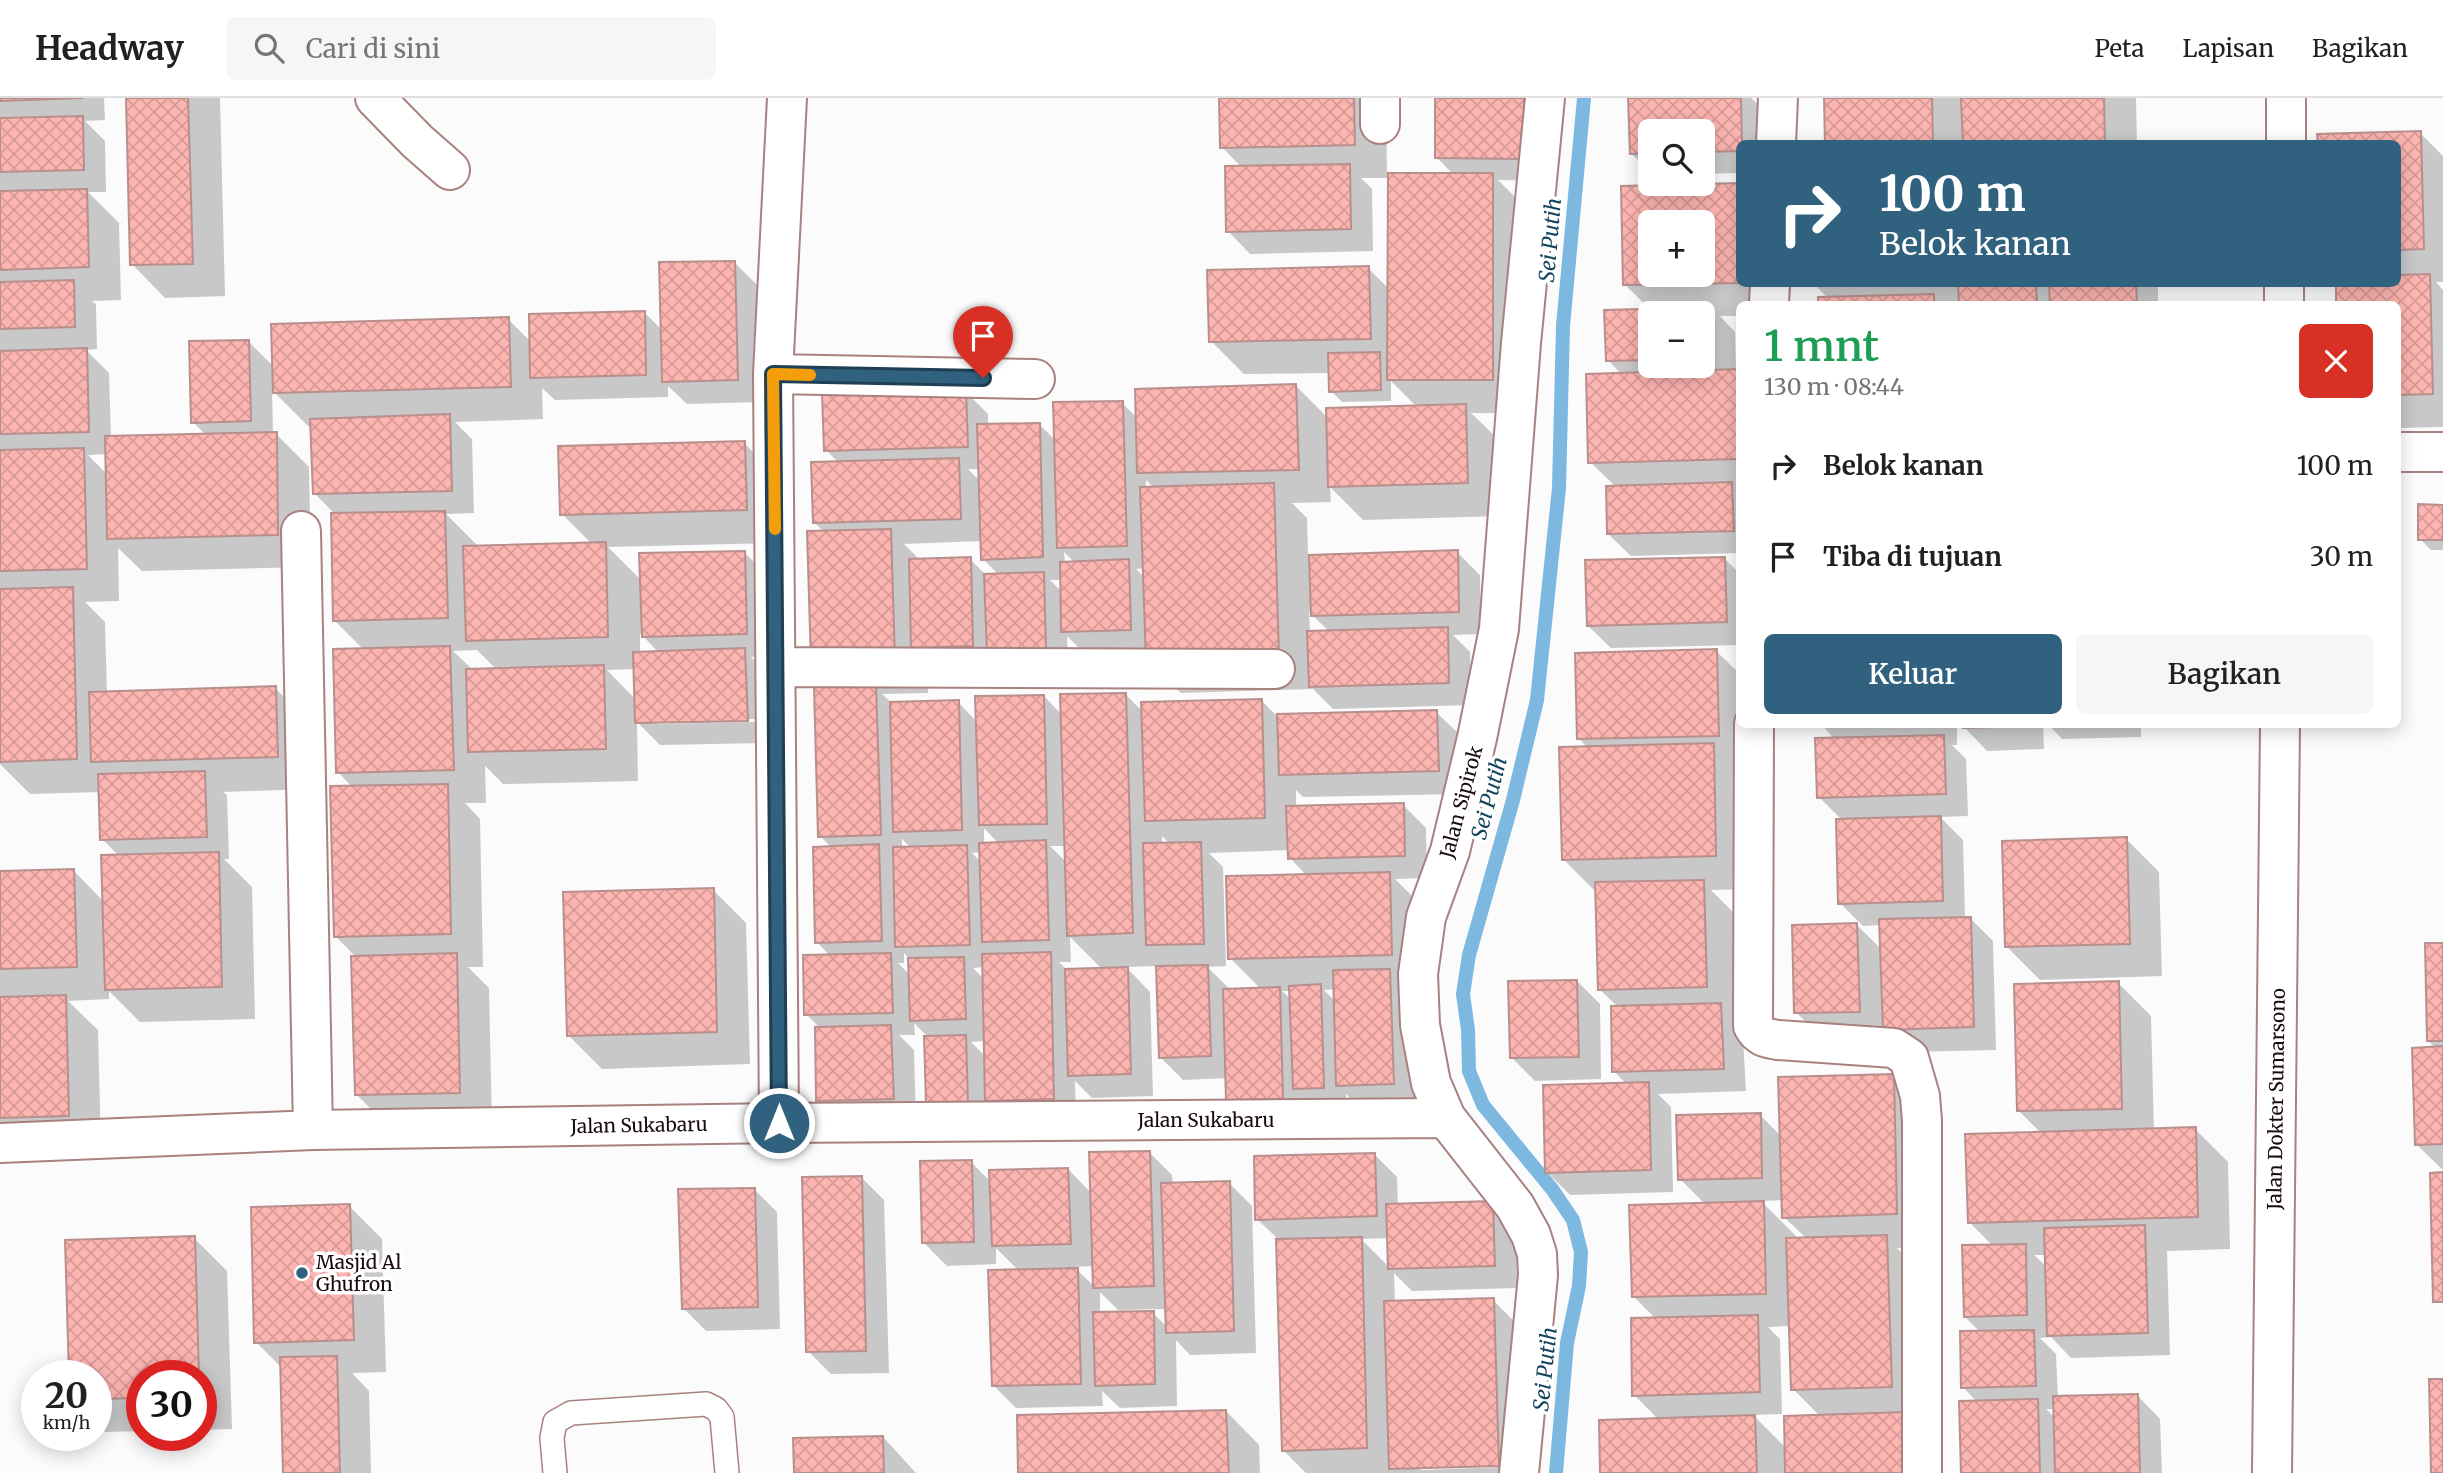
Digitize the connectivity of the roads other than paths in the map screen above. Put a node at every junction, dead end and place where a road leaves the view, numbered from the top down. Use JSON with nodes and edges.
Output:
{"nodes":[{"id":1,"x":375,"y":98,"type":"edge"},
{"id":2,"x":787,"y":98,"type":"edge"},
{"id":3,"x":1545,"y":98,"type":"edge"},
{"id":4,"x":1778,"y":98,"type":"edge"},
{"id":5,"x":2286,"y":98,"type":"edge"},
{"id":6,"x":1776,"y":140,"type":"edge"},
{"id":7,"x":2286,"y":140,"type":"edge"},
{"id":8,"x":450,"y":170,"type":"dead end"},
{"id":9,"x":773,"y":374,"type":"junction"},
{"id":10,"x":1035,"y":379,"type":"dead end"},
{"id":11,"x":2401,"y":452,"type":"edge"},
{"id":12,"x":2443,"y":452,"type":"edge"},
{"id":13,"x":301,"y":531,"type":"dead end"},
{"id":14,"x":776,"y":667,"type":"junction"},
{"id":15,"x":1275,"y":668,"type":"dead end"},
{"id":16,"x":1754,"y":728,"type":"edge"},
{"id":17,"x":2280,"y":728,"type":"edge"},
{"id":18,"x":1446,"y":1118,"type":"junction"},
{"id":19,"x":779,"y":1123,"type":"junction"},
{"id":20,"x":313,"y":1130,"type":"junction"},
{"id":21,"x":0,"y":1143,"type":"edge"},
{"id":22,"x":555,"y":1473,"type":"edge"},
{"id":23,"x":727,"y":1473,"type":"edge"},
{"id":24,"x":1519,"y":1473,"type":"edge"},
{"id":25,"x":1922,"y":1473,"type":"edge"},
{"id":26,"x":2272,"y":1473,"type":"edge"}],
"edges":[{"from":1,"to":8,"type":"street"},
{"from":2,"to":9,"type":"street"},
{"from":3,"to":18,"type":"street","name":"Jalan Sipirok"},
{"from":4,"to":6,"type":"street"},
{"from":5,"to":7,"type":"street"},
{"from":9,"to":10,"type":"street"},
{"from":9,"to":14,"type":"street"},
{"from":11,"to":12,"type":"street"},
{"from":13,"to":20,"type":"street"},
{"from":14,"to":15,"type":"street"},
{"from":14,"to":19,"type":"street"},
{"from":16,"to":25,"type":"street"},
{"from":17,"to":26,"type":"street","name":"Jalan Dokter Sumarsono"},
{"from":18,"to":19,"type":"street","name":"Jalan Sukabaru"},
{"from":18,"to":24,"type":"street","name":"Jalan Sipirok"},
{"from":19,"to":20,"type":"street","name":"Jalan Sukabaru"},
{"from":20,"to":21,"type":"street","name":"Jalan Sukabaru"},
{"from":22,"to":23,"type":"lane"}]}
